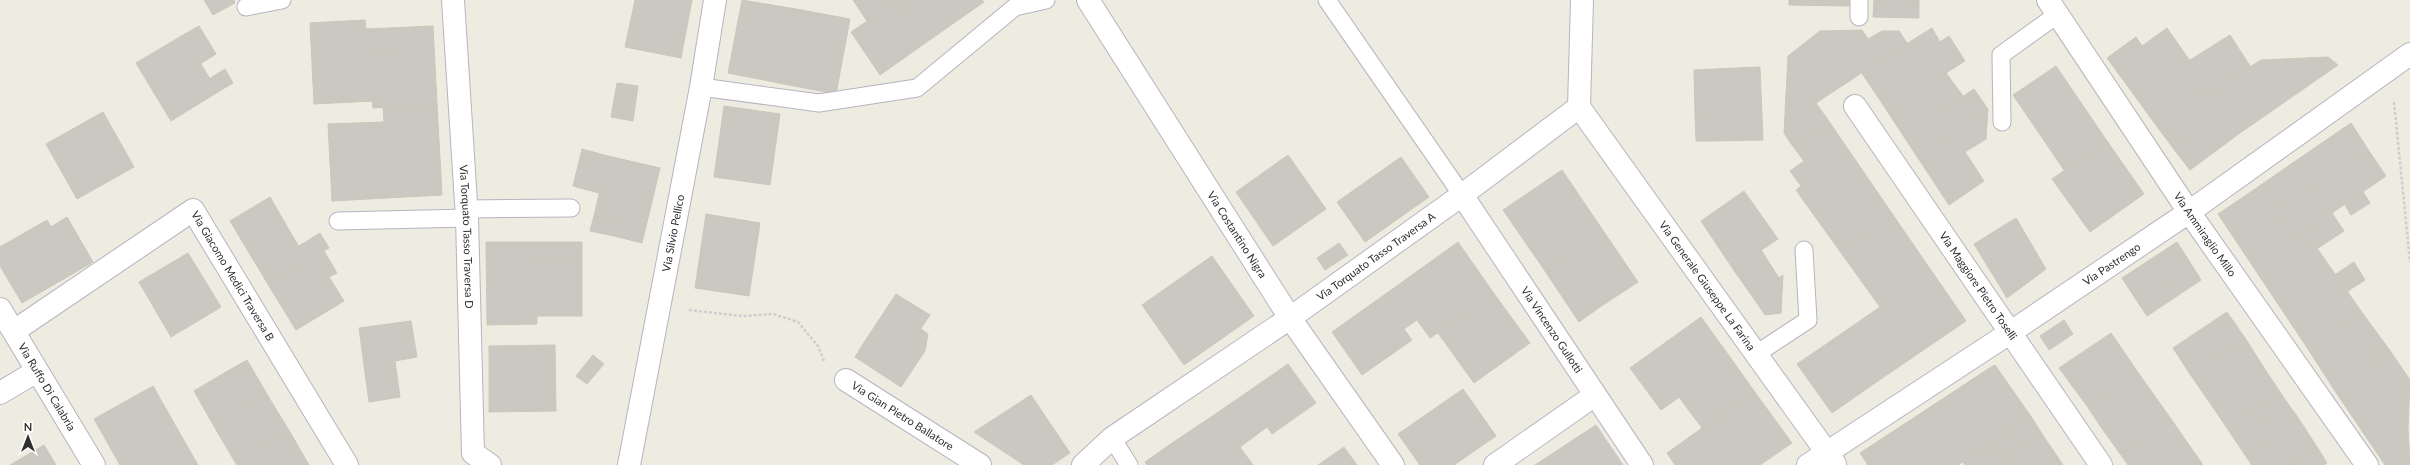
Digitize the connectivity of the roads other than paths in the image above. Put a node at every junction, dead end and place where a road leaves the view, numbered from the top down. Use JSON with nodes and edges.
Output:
{"nodes":[{"id":1,"x":282,"y":0,"type":"edge"},
{"id":2,"x":453,"y":0,"type":"edge"},
{"id":3,"x":715,"y":0,"type":"edge"},
{"id":4,"x":1046,"y":0,"type":"edge"},
{"id":5,"x":1088,"y":0,"type":"edge"},
{"id":6,"x":1327,"y":0,"type":"edge"},
{"id":7,"x":1582,"y":0,"type":"edge"},
{"id":8,"x":1859,"y":0,"type":"edge"},
{"id":9,"x":246,"y":7,"type":"dead end"},
{"id":10,"x":2053,"y":7,"type":"edge"},
{"id":11,"x":1859,"y":17,"type":"dead end"},
{"id":12,"x":2410,"y":54,"type":"edge"},
{"id":13,"x":701,"y":87,"type":"junction"},
{"id":14,"x":1855,"y":106,"type":"dead end"},
{"id":15,"x":1579,"y":107,"type":"junction"},
{"id":16,"x":2002,"y":122,"type":"dead end"},
{"id":17,"x":1462,"y":195,"type":"junction"},
{"id":18,"x":571,"y":208,"type":"dead end"},
{"id":19,"x":2189,"y":212,"type":"junction"},
{"id":20,"x":466,"y":213,"type":"junction"},
{"id":21,"x":338,"y":221,"type":"dead end"},
{"id":22,"x":1804,"y":250,"type":"dead end"},
{"id":23,"x":0,"y":309,"type":"edge"},
{"id":24,"x":1290,"y":318,"type":"junction"},
{"id":25,"x":14,"y":331,"type":"junction"},
{"id":26,"x":2011,"y":332,"type":"junction"},
{"id":27,"x":1756,"y":354,"type":"junction"},
{"id":28,"x":37,"y":371,"type":"junction"},
{"id":29,"x":846,"y":380,"type":"road end"},
{"id":30,"x":0,"y":393,"type":"edge"},
{"id":31,"x":1595,"y":395,"type":"junction"},
{"id":32,"x":1112,"y":438,"type":"junction"},
{"id":33,"x":1831,"y":459,"type":"edge"},
{"id":34,"x":94,"y":465,"type":"edge"},
{"id":35,"x":347,"y":465,"type":"edge"},
{"id":36,"x":490,"y":465,"type":"edge"},
{"id":37,"x":629,"y":465,"type":"edge"},
{"id":38,"x":980,"y":465,"type":"edge"},
{"id":39,"x":1083,"y":465,"type":"edge"},
{"id":40,"x":1129,"y":465,"type":"edge"},
{"id":41,"x":1393,"y":465,"type":"edge"},
{"id":42,"x":1495,"y":465,"type":"edge"},
{"id":43,"x":1642,"y":465,"type":"edge"},
{"id":44,"x":1808,"y":465,"type":"edge"},
{"id":45,"x":2101,"y":465,"type":"edge"},
{"id":46,"x":2367,"y":465,"type":"edge"}],
"edges":[{"from":1,"to":9,"type":"lane"},
{"from":2,"to":20,"type":"street","name":"Via Torquato Tasso Traversa D"},
{"from":3,"to":13,"type":"street","name":"Via Silvio Pellico"},
{"from":4,"to":13,"type":"lane"},
{"from":5,"to":24,"type":"street","name":"Via Costantino Nigra"},
{"from":6,"to":17,"type":"lane"},
{"from":7,"to":15,"type":"street"},
{"from":8,"to":11,"type":"lane"},
{"from":10,"to":16,"type":"lane"},
{"from":10,"to":19,"type":"street","name":"Via Ammiraglio Millo"},
{"from":12,"to":19,"type":"street","name":"Via Pastrengo"},
{"from":13,"to":37,"type":"street","name":"Via Silvio Pellico"},
{"from":14,"to":26,"type":"street","name":"Via Maggiore Pietro Toselli"},
{"from":15,"to":17,"type":"street","name":"Via Torquato Tasso Traversa A"},
{"from":15,"to":27,"type":"street","name":"Via Generale Giuseppe La Farina"},
{"from":17,"to":24,"type":"street","name":"Via Torquato Tasso Traversa A"},
{"from":17,"to":31,"type":"street","name":"Via Vincenzo Gullotti"},
{"from":18,"to":20,"type":"lane"},
{"from":19,"to":26,"type":"street","name":"Via Pastrengo"},
{"from":19,"to":46,"type":"street","name":"Via Ammiraglio Millo"},
{"from":20,"to":21,"type":"lane"},
{"from":20,"to":36,"type":"street","name":"Via Torquato Tasso Traversa D"},
{"from":22,"to":27,"type":"lane"},
{"from":23,"to":25,"type":"street","name":"Via Ruffo Di Calabria"},
{"from":24,"to":32,"type":"street","name":"Via Torquato Tasso Traversa A"},
{"from":24,"to":41,"type":"street","name":"Via Costantino Nigra"},
{"from":25,"to":28,"type":"street","name":"Via Ruffo Di Calabria"},
{"from":25,"to":35,"type":"street","name":"Via Giacomo Medici Traversa B"},
{"from":26,"to":33,"type":"street","name":"Via Pastrengo"},
{"from":26,"to":45,"type":"street","name":"Via Maggiore Pietro Toselli"},
{"from":27,"to":33,"type":"street","name":"Via Generale Giuseppe La Farina"},
{"from":28,"to":30,"type":"street"},
{"from":28,"to":34,"type":"street","name":"Via Ruffo Di Calabria"},
{"from":29,"to":38,"type":"street","name":"Via Gian Pietro Ballatore"},
{"from":31,"to":42,"type":"street"},
{"from":31,"to":43,"type":"street","name":"Via Vincenzo Gullotti"},
{"from":32,"to":39,"type":"street","name":"Via Torquato Tasso Traversa A"},
{"from":32,"to":40,"type":"lane"},
{"from":33,"to":44,"type":"street","name":"Via Pastrengo"}]}
